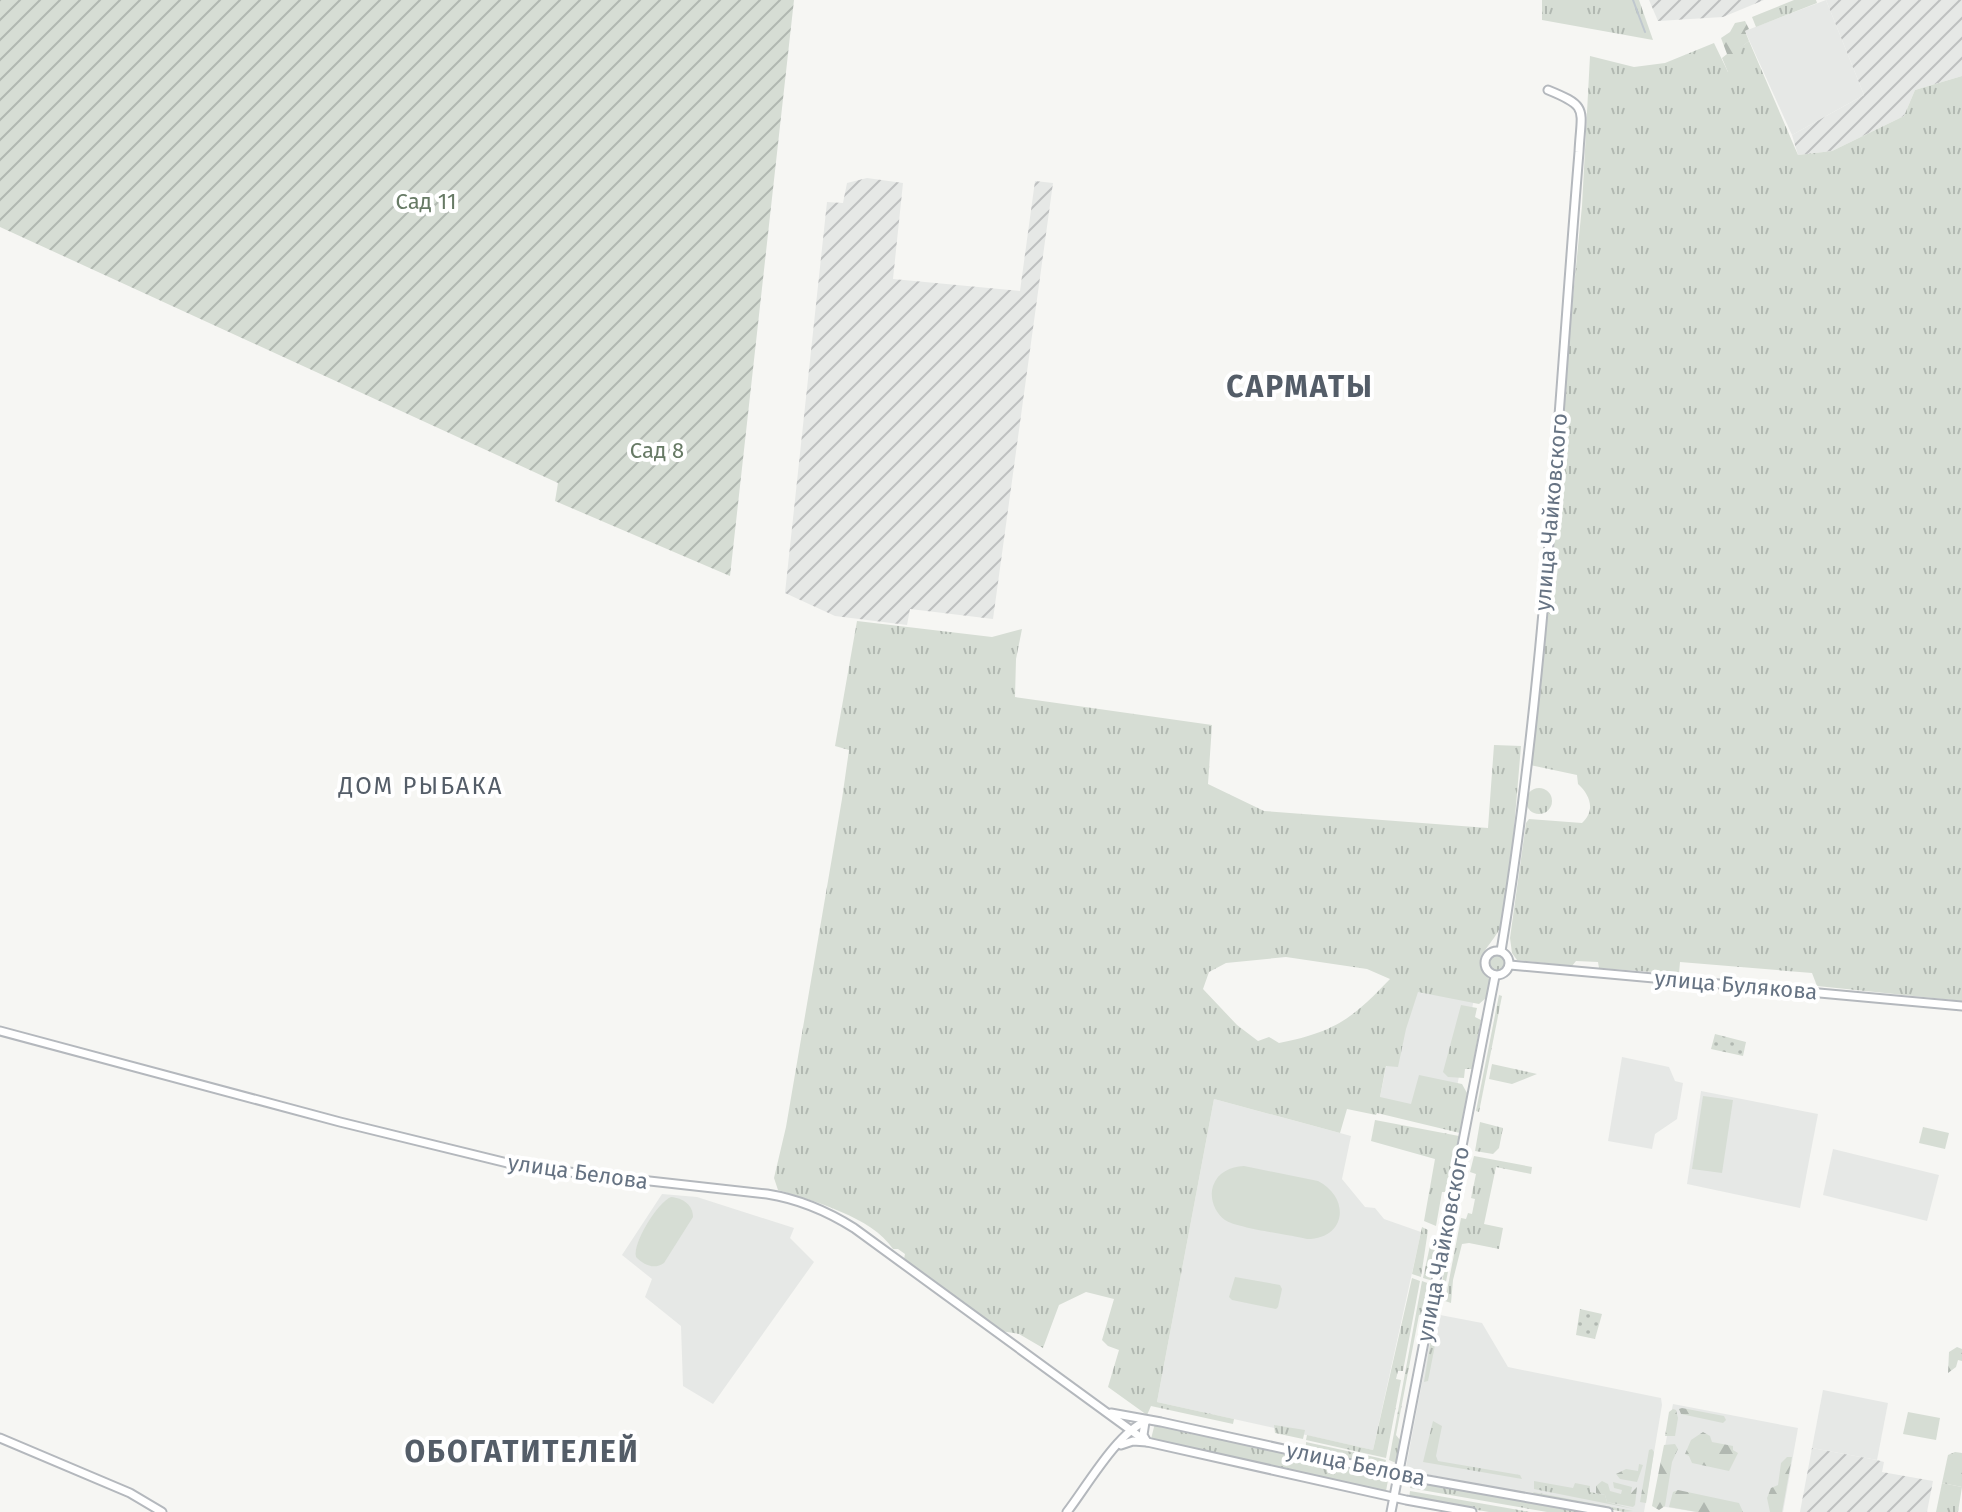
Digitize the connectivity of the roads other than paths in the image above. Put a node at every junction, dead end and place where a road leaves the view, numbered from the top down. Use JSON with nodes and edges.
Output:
{"nodes":[{"id":1,"x":1548,"y":90,"type":"dead end"},
{"id":2,"x":1501,"y":951,"type":"junction"},
{"id":3,"x":1510,"y":965,"type":"junction"},
{"id":4,"x":1495,"y":976,"type":"junction"},
{"id":5,"x":1962,"y":1006,"type":"edge"},
{"id":6,"x":0,"y":1031,"type":"edge"},
{"id":7,"x":1106,"y":1412,"type":"junction"},
{"id":8,"x":1149,"y":1421,"type":"junction"},
{"id":9,"x":1130,"y":1431,"type":"junction"},
{"id":10,"x":0,"y":1438,"type":"edge"},
{"id":11,"x":1147,"y":1442,"type":"junction"},
{"id":12,"x":1116,"y":1448,"type":"junction"},
{"id":13,"x":1399,"y":1474,"type":"junction"},
{"id":14,"x":1394,"y":1497,"type":"junction"},
{"id":15,"x":162,"y":1512,"type":"edge"},
{"id":16,"x":1067,"y":1512,"type":"edge"},
{"id":17,"x":1391,"y":1512,"type":"edge"},
{"id":18,"x":1472,"y":1512,"type":"edge"},
{"id":19,"x":1608,"y":1512,"type":"edge"}],
"edges":[{"from":1,"to":2,"type":"main road","name":"улица Чайковского"},
{"from":2,"to":3,"type":"main road"},
{"from":2,"to":4,"type":"main road"},
{"from":3,"to":4,"type":"main road"},
{"from":3,"to":5,"type":"main road","name":"улица Булякова"},
{"from":4,"to":13,"type":"main road","name":"улица Чайковского"},
{"from":6,"to":7,"type":"main road","name":"улица Белова"},
{"from":7,"to":8,"type":"main road","name":"улица Белова"},
{"from":7,"to":9,"type":"main road","name":"улица Белова"},
{"from":8,"to":9,"type":"main road"},
{"from":8,"to":11,"type":"main road"},
{"from":8,"to":13,"type":"main road","name":"улица Белова"},
{"from":9,"to":11,"type":"main road","name":"улица Белова"},
{"from":9,"to":12,"type":"main road"},
{"from":10,"to":15,"type":"main road"},
{"from":11,"to":12,"type":"main road"},
{"from":11,"to":14,"type":"main road","name":"улица Белова"},
{"from":12,"to":16,"type":"main road"},
{"from":13,"to":14,"type":"main road","name":"улица Чайковского"},
{"from":13,"to":19,"type":"main road","name":"улица Белова"},
{"from":14,"to":17,"type":"main road","name":"улица Чайковского"},
{"from":14,"to":18,"type":"main road","name":"улица Белова"}]}
